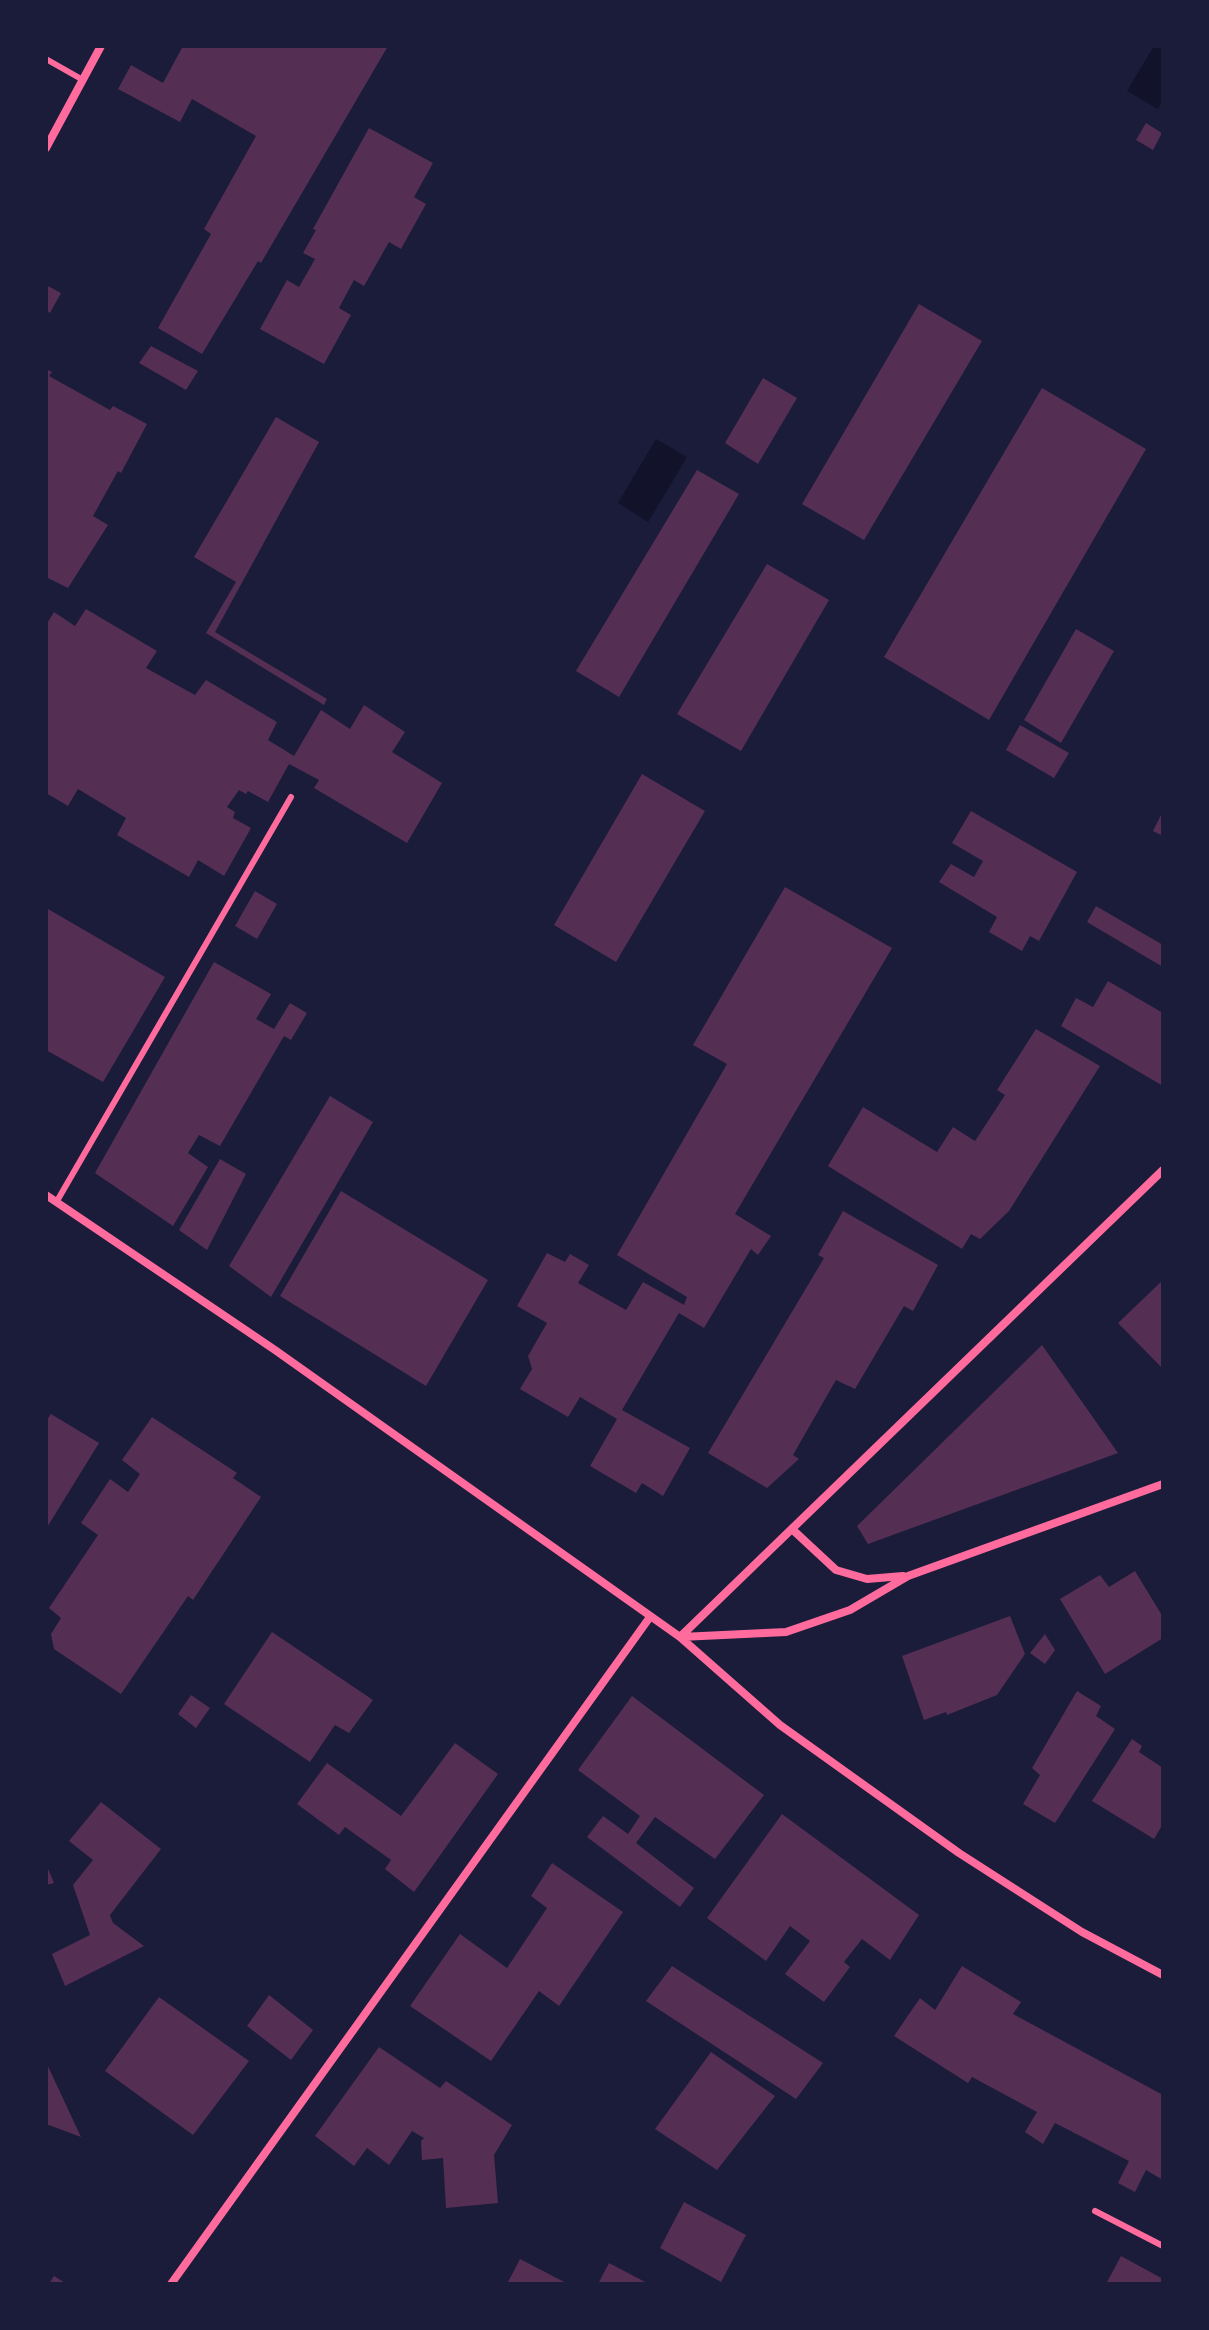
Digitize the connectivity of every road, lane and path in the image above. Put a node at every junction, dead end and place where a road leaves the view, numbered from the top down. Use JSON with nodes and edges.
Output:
{"nodes":[{"id":1,"x":101,"y":46,"type":"edge"},
{"id":2,"x":46,"y":59,"type":"edge"},
{"id":3,"x":83,"y":80,"type":"junction"},
{"id":4,"x":46,"y":148,"type":"edge"},
{"id":5,"x":291,"y":797,"type":"dead end"},
{"id":6,"x":1163,"y":1170,"type":"edge"},
{"id":7,"x":46,"y":1195,"type":"edge"},
{"id":8,"x":57,"y":1201,"type":"junction"},
{"id":9,"x":1163,"y":1484,"type":"edge"},
{"id":10,"x":793,"y":1530,"type":"junction"},
{"id":11,"x":908,"y":1576,"type":"junction"},
{"id":12,"x":650,"y":1617,"type":"junction"},
{"id":13,"x":680,"y":1637,"type":"junction"},
{"id":14,"x":1163,"y":1975,"type":"edge"},
{"id":15,"x":1095,"y":2211,"type":"dead end"},
{"id":16,"x":1163,"y":2246,"type":"edge"},
{"id":17,"x":171,"y":2284,"type":"edge"}],
"edges":[{"from":1,"to":3,"type":"street"},
{"from":2,"to":3,"type":"lane"},
{"from":3,"to":4,"type":"street"},
{"from":5,"to":8,"type":"lane"},
{"from":6,"to":10,"type":"street"},
{"from":7,"to":8,"type":"street"},
{"from":8,"to":12,"type":"street"},
{"from":9,"to":11,"type":"street"},
{"from":10,"to":11,"type":"street"},
{"from":10,"to":13,"type":"street"},
{"from":11,"to":13,"type":"street"},
{"from":12,"to":13,"type":"street"},
{"from":12,"to":17,"type":"street"},
{"from":13,"to":14,"type":"street"},
{"from":15,"to":16,"type":"lane"}]}
